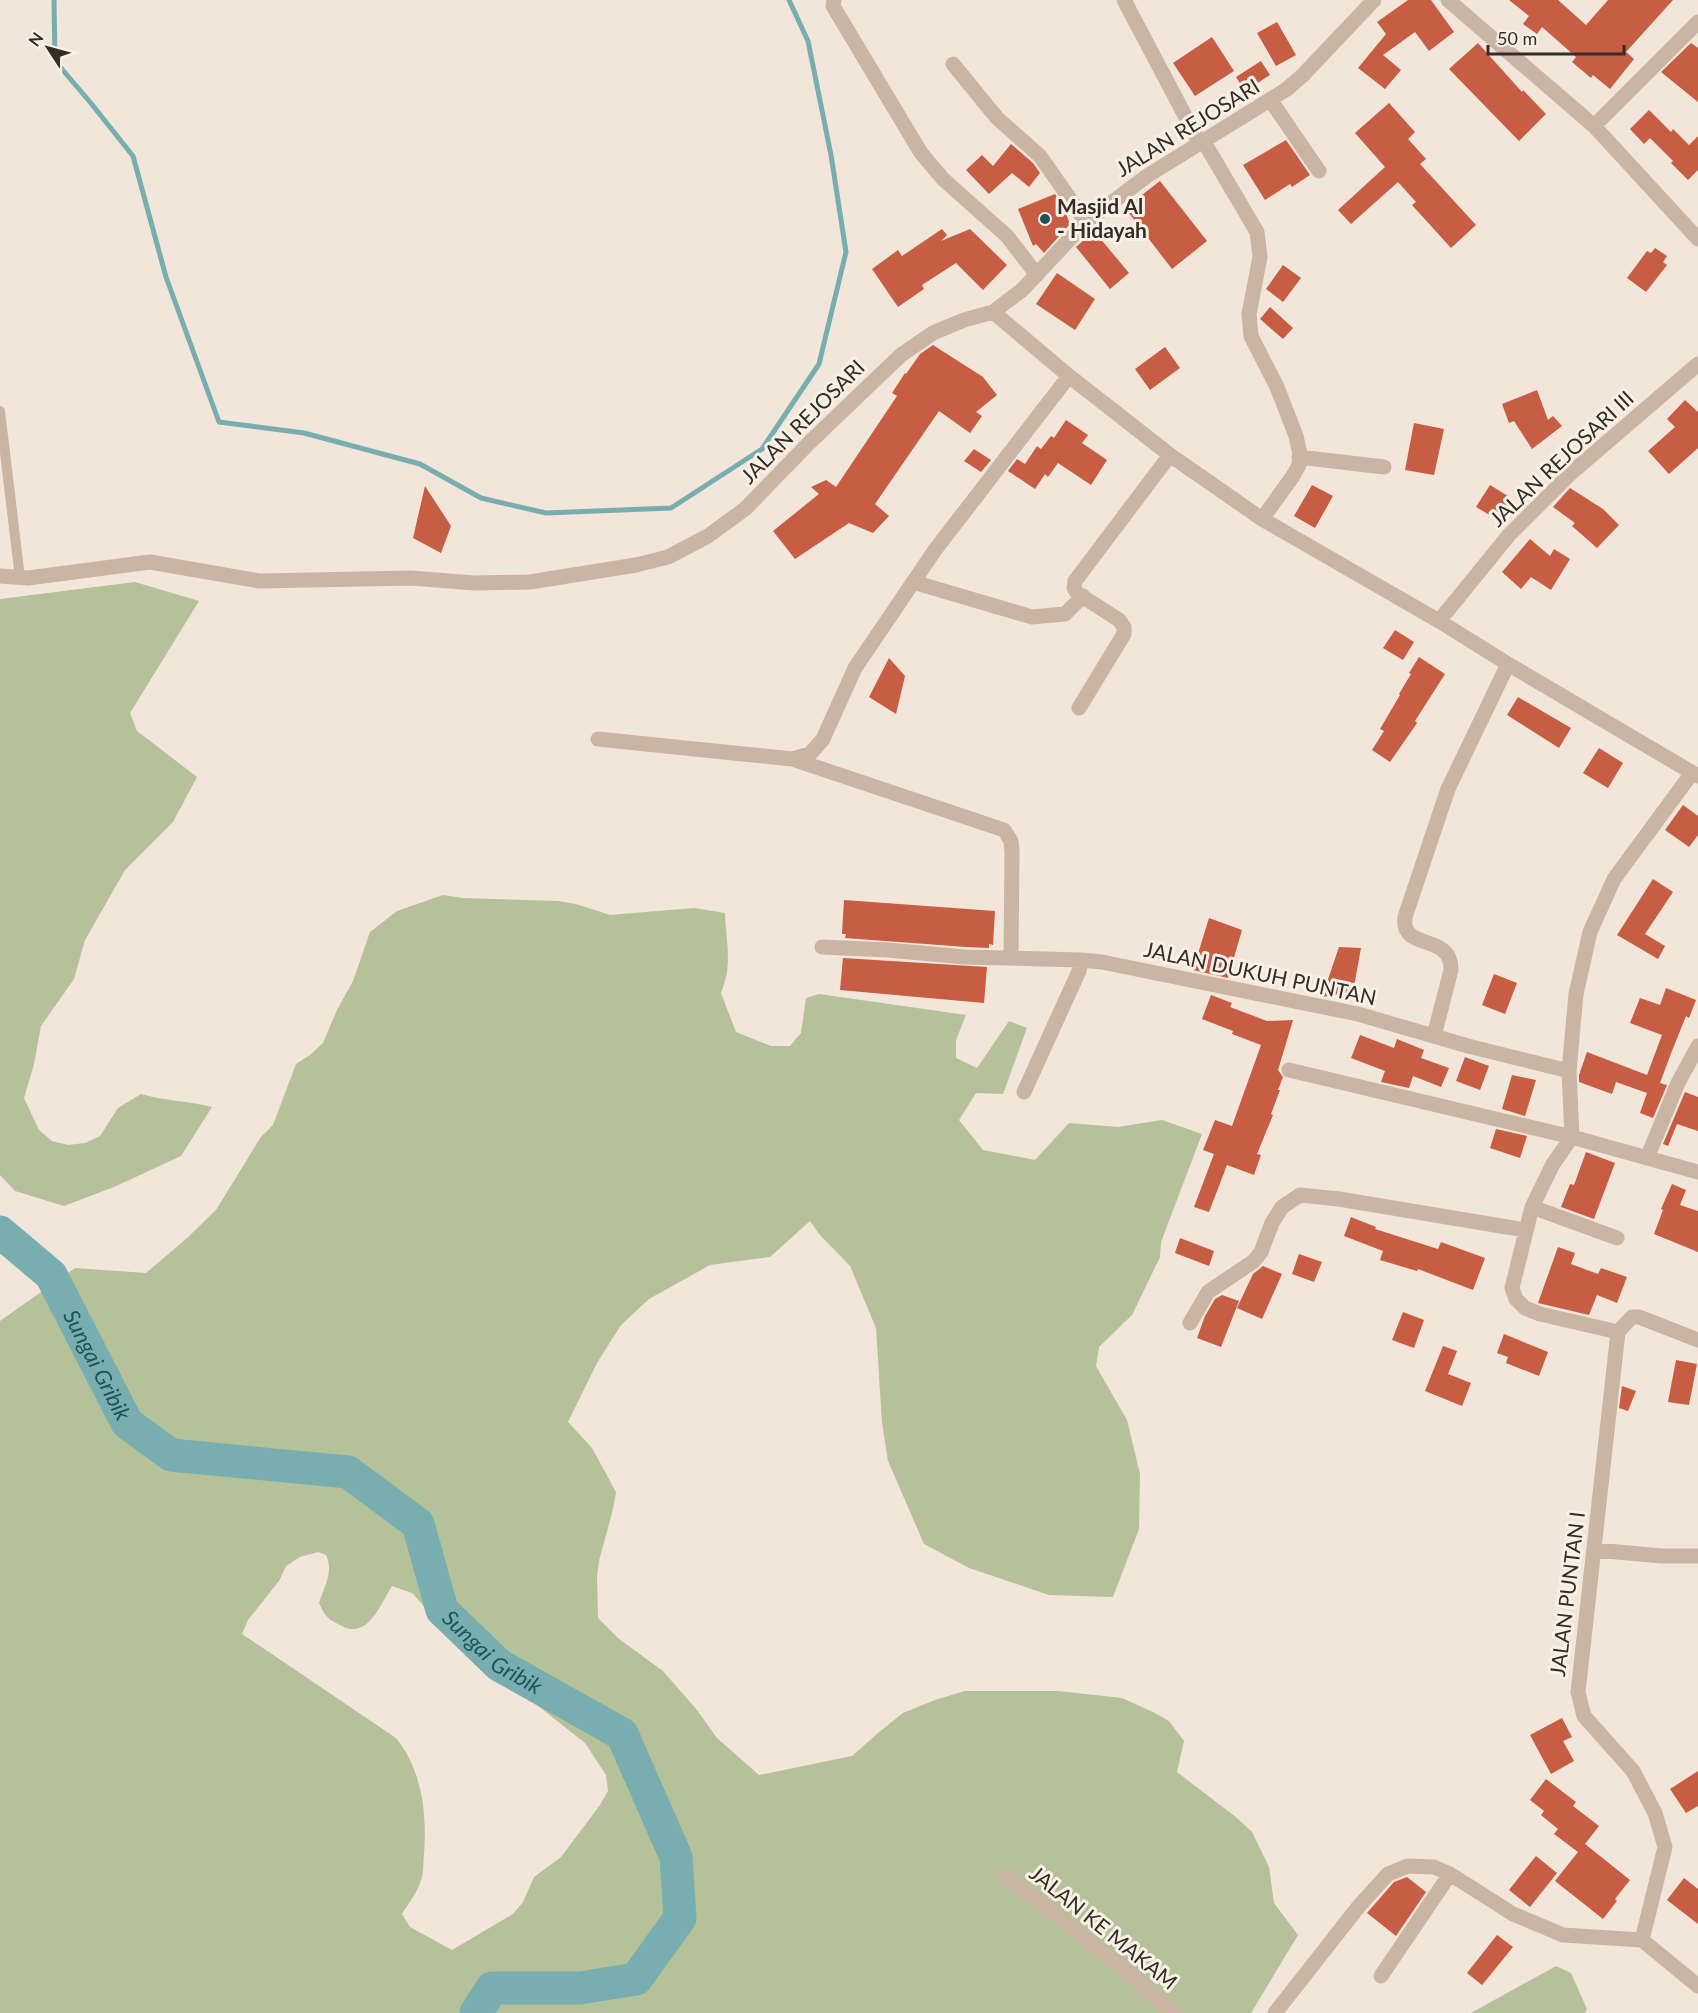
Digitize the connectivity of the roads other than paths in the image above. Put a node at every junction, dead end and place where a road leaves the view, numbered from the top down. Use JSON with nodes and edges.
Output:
{"nodes":[{"id":1,"x":834,"y":0,"type":"edge"},
{"id":2,"x":1124,"y":0,"type":"edge"},
{"id":3,"x":1374,"y":0,"type":"edge"},
{"id":4,"x":1448,"y":0,"type":"edge"},
{"id":5,"x":1698,"y":22,"type":"edge"},
{"id":6,"x":953,"y":64,"type":"dead end"},
{"id":7,"x":1271,"y":101,"type":"junction"},
{"id":8,"x":1594,"y":126,"type":"junction"},
{"id":9,"x":1202,"y":143,"type":"junction"},
{"id":10,"x":1319,"y":171,"type":"dead end"},
{"id":11,"x":1086,"y":222,"type":"junction"},
{"id":12,"x":1698,"y":239,"type":"edge"},
{"id":13,"x":1037,"y":275,"type":"junction"},
{"id":14,"x":993,"y":312,"type":"junction"},
{"id":15,"x":1698,"y":364,"type":"edge"},
{"id":16,"x":1069,"y":376,"type":"junction"},
{"id":17,"x":0,"y":411,"type":"edge"},
{"id":18,"x":1170,"y":454,"type":"junction"},
{"id":19,"x":1299,"y":457,"type":"junction"},
{"id":20,"x":1384,"y":467,"type":"dead end"},
{"id":21,"x":1262,"y":519,"type":"junction"},
{"id":22,"x":0,"y":576,"type":"edge"},
{"id":23,"x":20,"y":578,"type":"junction"},
{"id":24,"x":914,"y":582,"type":"junction"},
{"id":25,"x":1083,"y":596,"type":"junction"},
{"id":26,"x":1439,"y":621,"type":"junction"},
{"id":27,"x":1508,"y":664,"type":"junction"},
{"id":28,"x":1079,"y":708,"type":"dead end"},
{"id":29,"x":598,"y":739,"type":"dead end"},
{"id":30,"x":792,"y":759,"type":"junction"},
{"id":31,"x":1695,"y":774,"type":"edge"},
{"id":32,"x":822,"y":948,"type":"dead end"},
{"id":33,"x":1011,"y":958,"type":"junction"},
{"id":34,"x":1081,"y":960,"type":"junction"},
{"id":35,"x":1434,"y":1036,"type":"junction"},
{"id":36,"x":1698,"y":1046,"type":"edge"},
{"id":37,"x":1290,"y":1070,"type":"dead end"},
{"id":38,"x":1569,"y":1071,"type":"junction"},
{"id":39,"x":1024,"y":1092,"type":"dead end"},
{"id":40,"x":1572,"y":1137,"type":"junction"},
{"id":41,"x":1647,"y":1158,"type":"junction"},
{"id":42,"x":1698,"y":1172,"type":"edge"},
{"id":43,"x":1532,"y":1207,"type":"junction"},
{"id":44,"x":1525,"y":1230,"type":"junction"},
{"id":45,"x":1617,"y":1238,"type":"dead end"},
{"id":46,"x":1190,"y":1323,"type":"dead end"},
{"id":47,"x":1618,"y":1332,"type":"junction"},
{"id":48,"x":1698,"y":1340,"type":"edge"},
{"id":49,"x":1595,"y":1550,"type":"junction"},
{"id":50,"x":1698,"y":1556,"type":"edge"},
{"id":51,"x":1450,"y":1874,"type":"junction"},
{"id":52,"x":1005,"y":1876,"type":"dead end"},
{"id":53,"x":1642,"y":1940,"type":"junction"},
{"id":54,"x":1381,"y":1976,"type":"dead end"},
{"id":55,"x":1698,"y":1986,"type":"edge"},
{"id":56,"x":1174,"y":2013,"type":"edge"},
{"id":57,"x":1275,"y":2013,"type":"edge"}],
"edges":[{"from":1,"to":13,"type":"street"},
{"from":2,"to":9,"type":"street"},
{"from":3,"to":7,"type":"street","name":"JALAN REJOSARI"},
{"from":4,"to":8,"type":"street"},
{"from":5,"to":8,"type":"street"},
{"from":6,"to":11,"type":"street"},
{"from":7,"to":9,"type":"street","name":"JALAN REJOSARI"},
{"from":7,"to":10,"type":"street"},
{"from":8,"to":12,"type":"street"},
{"from":9,"to":11,"type":"street","name":"JALAN REJOSARI"},
{"from":9,"to":19,"type":"street"},
{"from":11,"to":13,"type":"street","name":"JALAN REJOSARI"},
{"from":13,"to":14,"type":"street","name":"JALAN REJOSARI"},
{"from":14,"to":16,"type":"street"},
{"from":14,"to":23,"type":"street","name":"JALAN REJOSARI"},
{"from":15,"to":26,"type":"street","name":"JALAN REJOSARI III"},
{"from":16,"to":18,"type":"street"},
{"from":16,"to":24,"type":"street"},
{"from":17,"to":23,"type":"lane"},
{"from":18,"to":21,"type":"street"},
{"from":18,"to":25,"type":"street"},
{"from":19,"to":20,"type":"street"},
{"from":19,"to":21,"type":"street"},
{"from":21,"to":26,"type":"street"},
{"from":22,"to":23,"type":"street","name":"JALAN REJOSARI"},
{"from":24,"to":25,"type":"street"},
{"from":24,"to":30,"type":"street"},
{"from":25,"to":28,"type":"street"},
{"from":26,"to":27,"type":"street"},
{"from":27,"to":31,"type":"street"},
{"from":27,"to":35,"type":"street"},
{"from":29,"to":30,"type":"street"},
{"from":30,"to":33,"type":"street"},
{"from":31,"to":38,"type":"street"},
{"from":32,"to":33,"type":"street","name":"JALAN DUKUH PUNTAN"},
{"from":33,"to":34,"type":"street","name":"JALAN DUKUH PUNTAN"},
{"from":34,"to":35,"type":"street","name":"JALAN DUKUH PUNTAN"},
{"from":34,"to":39,"type":"street"},
{"from":35,"to":38,"type":"street","name":"JALAN DUKUH PUNTAN"},
{"from":36,"to":41,"type":"street"},
{"from":37,"to":40,"type":"street"},
{"from":38,"to":40,"type":"street"},
{"from":40,"to":41,"type":"street"},
{"from":40,"to":43,"type":"street"},
{"from":41,"to":42,"type":"street"},
{"from":43,"to":44,"type":"street"},
{"from":43,"to":45,"type":"street"},
{"from":44,"to":46,"type":"street"},
{"from":44,"to":47,"type":"street"},
{"from":47,"to":48,"type":"street"},
{"from":47,"to":49,"type":"street","name":"JALAN PUNTAN I"},
{"from":49,"to":50,"type":"street"},
{"from":49,"to":53,"type":"street","name":"JALAN PUNTAN I"},
{"from":51,"to":53,"type":"street"},
{"from":51,"to":54,"type":"street"},
{"from":51,"to":57,"type":"street"},
{"from":52,"to":56,"type":"street","name":"JALAN KE MAKAM"},
{"from":53,"to":55,"type":"street"}]}
